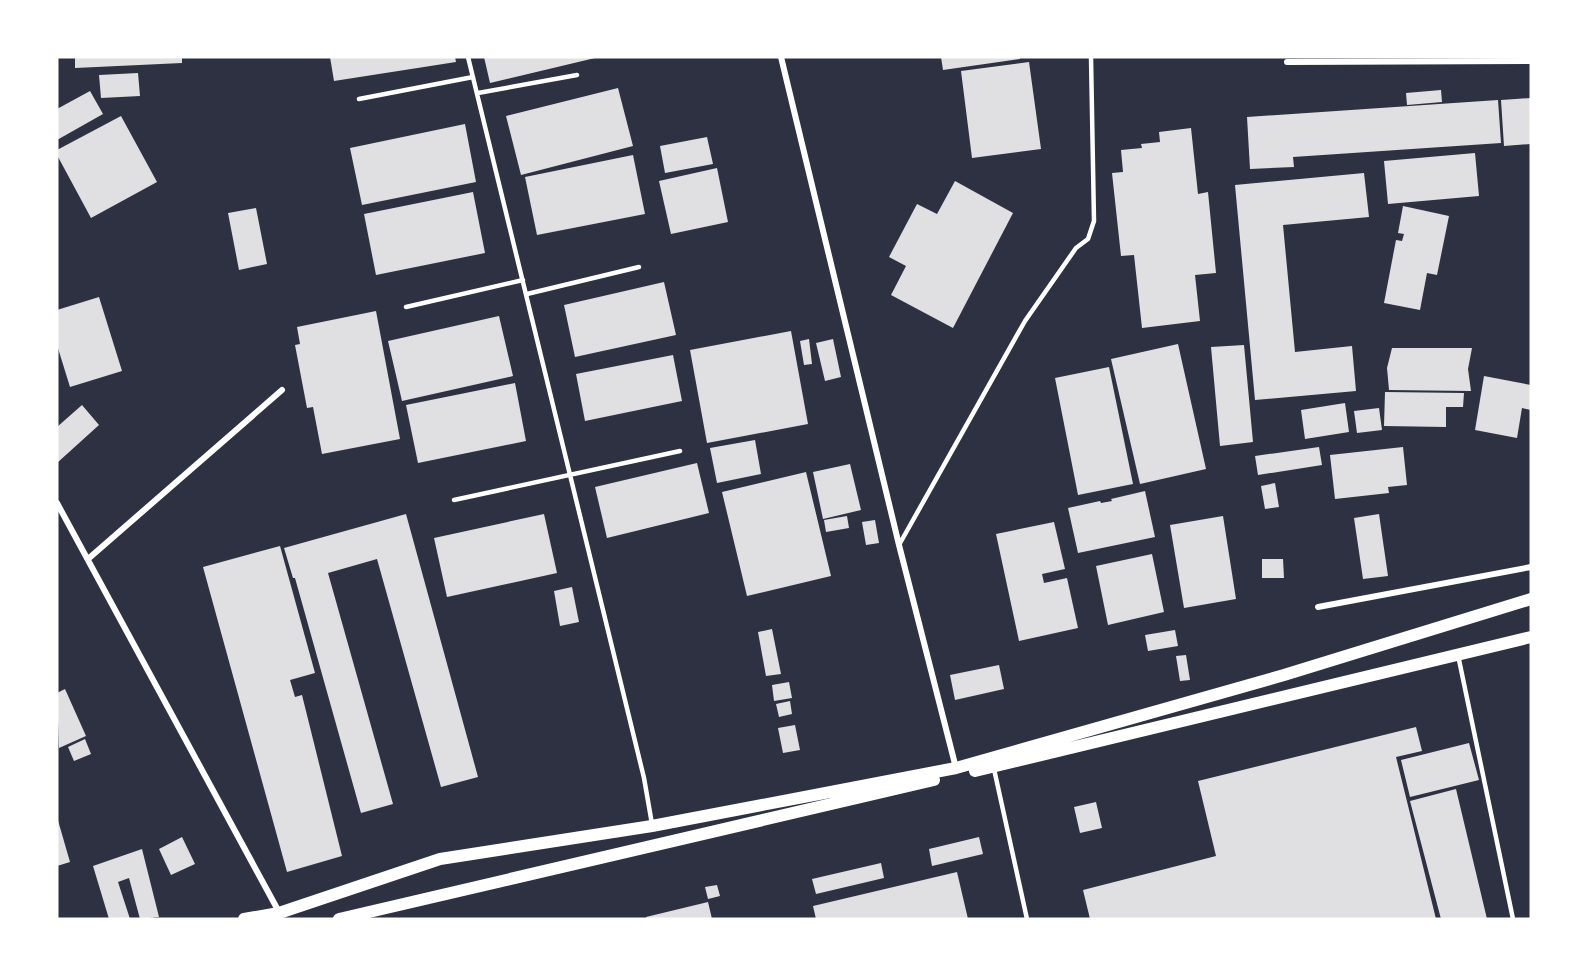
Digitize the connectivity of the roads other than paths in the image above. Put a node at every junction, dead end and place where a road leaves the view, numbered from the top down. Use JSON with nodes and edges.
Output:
{"nodes":[{"id":1,"x":468,"y":57,"type":"edge"},
{"id":2,"x":781,"y":57,"type":"edge"},
{"id":3,"x":1091,"y":57,"type":"edge"},
{"id":4,"x":1531,"y":61,"type":"edge"},
{"id":5,"x":1287,"y":62,"type":"dead end"},
{"id":6,"x":577,"y":75,"type":"dead end"},
{"id":7,"x":472,"y":77,"type":"junction"},
{"id":8,"x":478,"y":93,"type":"junction"},
{"id":9,"x":359,"y":99,"type":"dead end"},
{"id":10,"x":639,"y":267,"type":"dead end"},
{"id":11,"x":523,"y":280,"type":"junction"},
{"id":12,"x":527,"y":294,"type":"junction"},
{"id":13,"x":406,"y":307,"type":"dead end"},
{"id":14,"x":282,"y":390,"type":"dead end"},
{"id":15,"x":680,"y":451,"type":"dead end"},
{"id":16,"x":571,"y":475,"type":"junction"},
{"id":17,"x":454,"y":500,"type":"dead end"},
{"id":18,"x":57,"y":503,"type":"edge"},
{"id":19,"x":899,"y":545,"type":"junction"},
{"id":20,"x":88,"y":559,"type":"junction"},
{"id":21,"x":1531,"y":567,"type":"edge"},
{"id":22,"x":1531,"y":599,"type":"edge"},
{"id":23,"x":1318,"y":607,"type":"dead end"},
{"id":24,"x":1531,"y":637,"type":"edge"},
{"id":25,"x":1458,"y":655,"type":"junction"},
{"id":26,"x":993,"y":767,"type":"junction"},
{"id":27,"x":956,"y":768,"type":"junction"},
{"id":28,"x":652,"y":826,"type":"junction"},
{"id":29,"x":279,"y":913,"type":"junction"},
{"id":30,"x":368,"y":916,"type":"edge"},
{"id":31,"x":244,"y":919,"type":"edge"},
{"id":32,"x":339,"y":919,"type":"edge"},
{"id":33,"x":1027,"y":919,"type":"edge"},
{"id":34,"x":1513,"y":919,"type":"edge"}],
"edges":[{"from":1,"to":7,"type":"lane"},
{"from":2,"to":19,"type":"street"},
{"from":3,"to":19,"type":"lane"},
{"from":4,"to":5,"type":"street"},
{"from":6,"to":8,"type":"lane"},
{"from":7,"to":8,"type":"lane"},
{"from":7,"to":9,"type":"lane"},
{"from":8,"to":11,"type":"lane"},
{"from":10,"to":12,"type":"lane"},
{"from":11,"to":12,"type":"lane"},
{"from":11,"to":13,"type":"lane"},
{"from":12,"to":16,"type":"lane"},
{"from":14,"to":20,"type":"street"},
{"from":15,"to":16,"type":"lane"},
{"from":16,"to":17,"type":"lane"},
{"from":16,"to":28,"type":"lane"},
{"from":18,"to":20,"type":"street"},
{"from":19,"to":27,"type":"street"},
{"from":20,"to":29,"type":"street"},
{"from":21,"to":23,"type":"street"},
{"from":22,"to":27,"type":"main road"},
{"from":24,"to":25,"type":"main road"},
{"from":25,"to":26,"type":"main road"},
{"from":25,"to":34,"type":"lane"},
{"from":26,"to":30,"type":"main road"},
{"from":26,"to":33,"type":"lane"},
{"from":27,"to":28,"type":"main road"},
{"from":28,"to":29,"type":"main road"},
{"from":29,"to":31,"type":"main road"},
{"from":30,"to":32,"type":"main road"}]}
